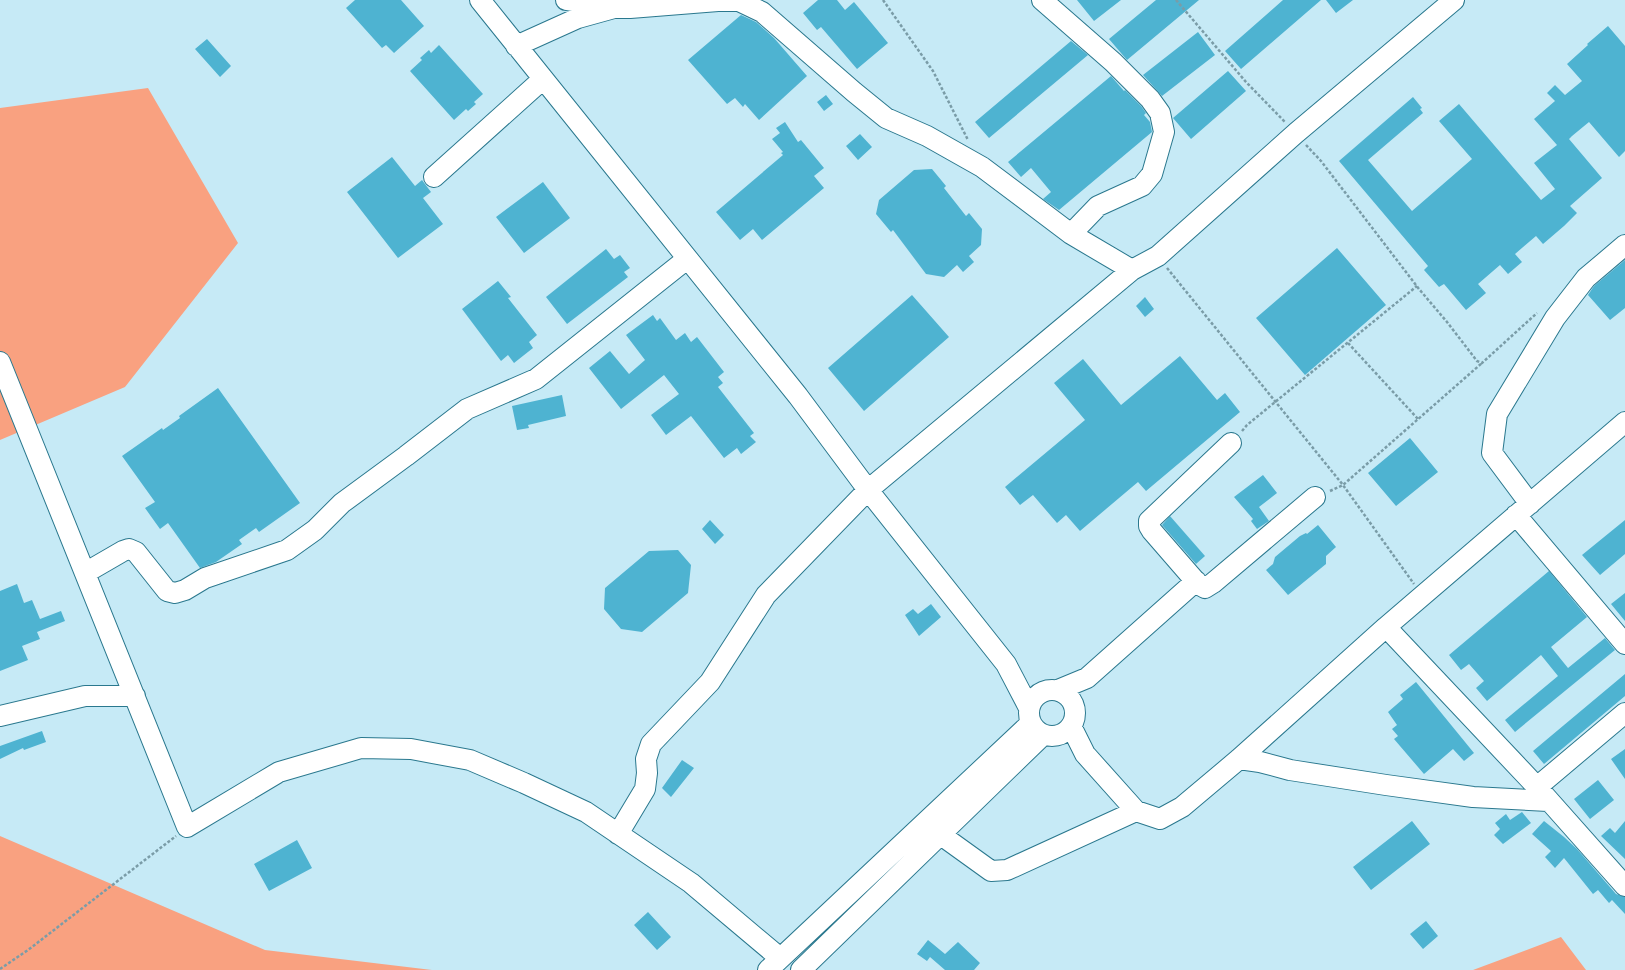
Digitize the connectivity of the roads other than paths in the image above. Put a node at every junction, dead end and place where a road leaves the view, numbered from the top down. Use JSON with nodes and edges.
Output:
{"nodes":[{"id":1,"x":480,"y":0,"type":"edge"},
{"id":2,"x":566,"y":0,"type":"edge"},
{"id":3,"x":1042,"y":0,"type":"edge"},
{"id":4,"x":1454,"y":0,"type":"edge"},
{"id":5,"x":614,"y":8,"type":"junction"},
{"id":6,"x":516,"y":46,"type":"junction"},
{"id":7,"x":543,"y":79,"type":"junction"},
{"id":8,"x":434,"y":177,"type":"dead end"},
{"id":9,"x":1071,"y":234,"type":"junction"},
{"id":10,"x":1625,"y":245,"type":"edge"},
{"id":11,"x":687,"y":258,"type":"junction"},
{"id":12,"x":1132,"y":270,"type":"junction"},
{"id":13,"x":0,"y":362,"type":"edge"},
{"id":14,"x":1625,"y":422,"type":"edge"},
{"id":15,"x":1231,"y":443,"type":"road end"},
{"id":16,"x":868,"y":490,"type":"junction"},
{"id":17,"x":1315,"y":497,"type":"road end"},
{"id":18,"x":1523,"y":510,"type":"junction"},
{"id":19,"x":85,"y":573,"type":"junction"},
{"id":20,"x":1196,"y":581,"type":"junction"},
{"id":21,"x":1386,"y":627,"type":"junction"},
{"id":22,"x":1625,"y":644,"type":"edge"},
{"id":23,"x":1006,"y":664,"type":"junction"},
{"id":24,"x":1086,"y":678,"type":"junction"},
{"id":25,"x":1053,"y":690,"type":"junction"},
{"id":26,"x":135,"y":696,"type":"junction"},
{"id":27,"x":1074,"y":704,"type":"junction"},
{"id":28,"x":1625,"y":713,"type":"edge"},
{"id":29,"x":0,"y":716,"type":"edge"},
{"id":30,"x":1046,"y":726,"type":"junction"},
{"id":31,"x":1239,"y":759,"type":"junction"},
{"id":32,"x":1542,"y":794,"type":"junction"},
{"id":33,"x":1136,"y":811,"type":"junction"},
{"id":34,"x":618,"y":834,"type":"junction"},
{"id":35,"x":941,"y":835,"type":"junction"},
{"id":36,"x":1625,"y":886,"type":"edge"},
{"id":37,"x":774,"y":964,"type":"edge"},
{"id":38,"x":801,"y":970,"type":"edge"}],
"edges":[{"from":1,"to":6,"type":"lane"},
{"from":2,"to":5,"type":"lane"},
{"from":3,"to":9,"type":"lane"},
{"from":4,"to":12,"type":"lane"},
{"from":5,"to":6,"type":"lane"},
{"from":5,"to":9,"type":"lane"},
{"from":6,"to":7,"type":"lane"},
{"from":7,"to":8,"type":"lane"},
{"from":7,"to":11,"type":"lane"},
{"from":9,"to":12,"type":"lane"},
{"from":10,"to":18,"type":"lane"},
{"from":11,"to":16,"type":"lane"},
{"from":11,"to":19,"type":"lane"},
{"from":12,"to":16,"type":"lane"},
{"from":13,"to":19,"type":"lane"},
{"from":14,"to":18,"type":"lane"},
{"from":15,"to":20,"type":"lane"},
{"from":16,"to":23,"type":"lane"},
{"from":16,"to":34,"type":"lane"},
{"from":17,"to":20,"type":"lane"},
{"from":18,"to":21,"type":"lane"},
{"from":18,"to":22,"type":"lane"},
{"from":19,"to":26,"type":"lane"},
{"from":20,"to":24,"type":"lane"},
{"from":21,"to":31,"type":"lane"},
{"from":21,"to":32,"type":"lane"},
{"from":23,"to":25,"type":"lane"},
{"from":23,"to":30,"type":"lane"},
{"from":24,"to":25,"type":"lane"},
{"from":24,"to":27,"type":"lane"},
{"from":25,"to":27,"type":"lane"},
{"from":25,"to":30,"type":"lane"},
{"from":26,"to":29,"type":"lane"},
{"from":26,"to":34,"type":"lane"},
{"from":27,"to":30,"type":"lane"},
{"from":28,"to":32,"type":"lane"},
{"from":30,"to":33,"type":"lane"},
{"from":30,"to":35,"type":"lane"},
{"from":30,"to":37,"type":"lane"},
{"from":31,"to":32,"type":"lane"},
{"from":31,"to":33,"type":"lane"},
{"from":32,"to":36,"type":"lane"},
{"from":33,"to":35,"type":"lane"},
{"from":34,"to":37,"type":"lane"},
{"from":35,"to":38,"type":"lane"}]}
